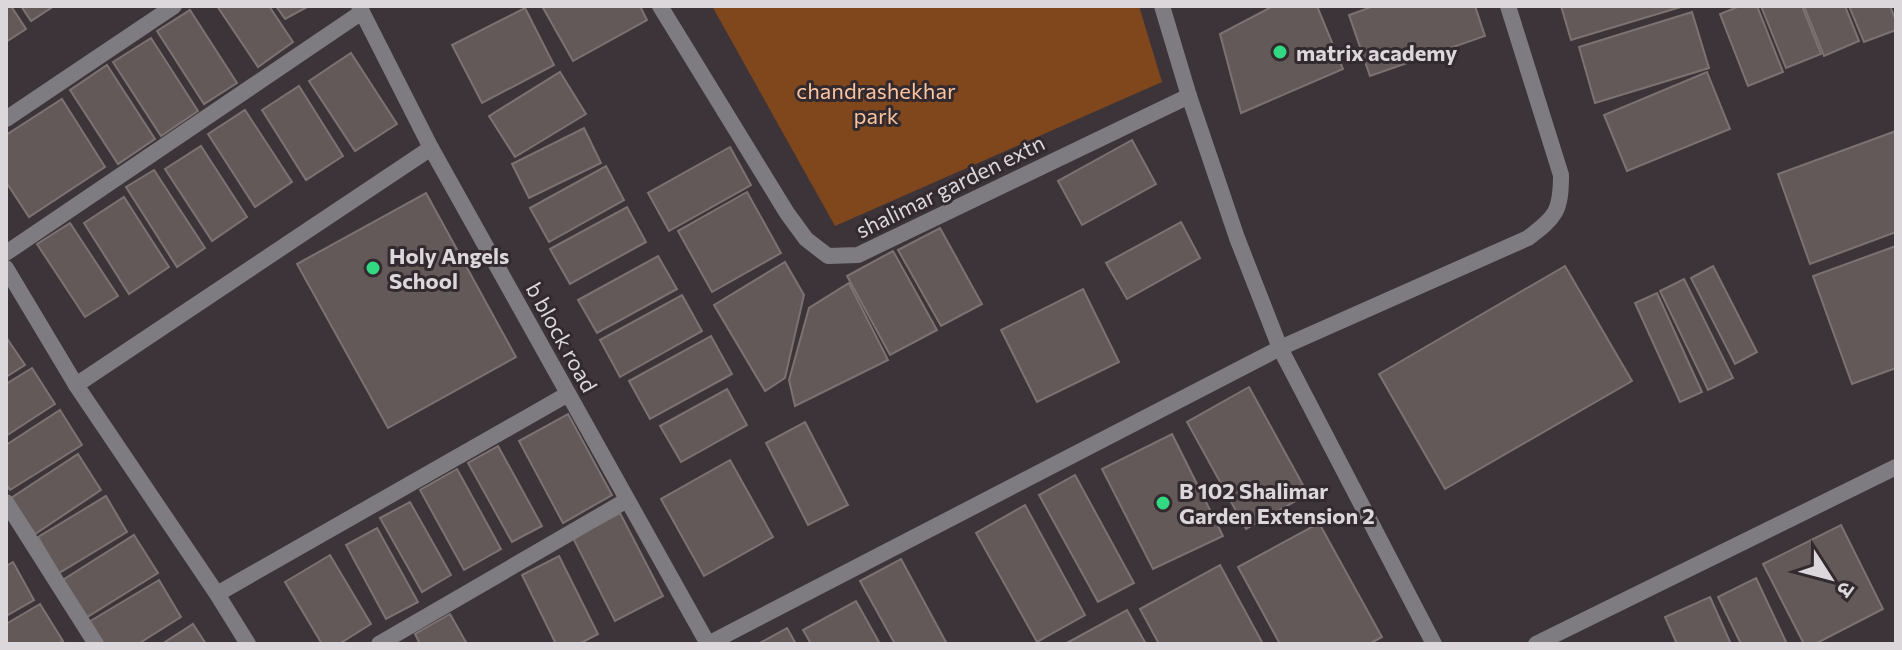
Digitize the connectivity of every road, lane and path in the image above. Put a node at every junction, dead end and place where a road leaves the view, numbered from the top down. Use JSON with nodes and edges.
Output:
{"nodes":[{"id":1,"x":174,"y":6,"type":"edge"},
{"id":2,"x":660,"y":6,"type":"edge"},
{"id":3,"x":1162,"y":6,"type":"edge"},
{"id":4,"x":1508,"y":6,"type":"edge"},
{"id":5,"x":360,"y":9,"type":"edge"},
{"id":6,"x":1189,"y":96,"type":"junction"},
{"id":7,"x":6,"y":119,"type":"edge"},
{"id":8,"x":431,"y":148,"type":"junction"},
{"id":9,"x":6,"y":253,"type":"edge"},
{"id":10,"x":6,"y":268,"type":"edge"},
{"id":11,"x":1280,"y":348,"type":"junction"},
{"id":12,"x":76,"y":385,"type":"junction"},
{"id":13,"x":568,"y":394,"type":"junction"},
{"id":14,"x":1896,"y":467,"type":"edge"},
{"id":15,"x":627,"y":500,"type":"junction"},
{"id":16,"x":6,"y":502,"type":"edge"},
{"id":17,"x":217,"y":594,"type":"junction"},
{"id":18,"x":96,"y":644,"type":"edge"},
{"id":19,"x":248,"y":644,"type":"edge"},
{"id":20,"x":379,"y":644,"type":"edge"},
{"id":21,"x":708,"y":644,"type":"edge"},
{"id":22,"x":1434,"y":644,"type":"edge"},
{"id":23,"x":1536,"y":644,"type":"edge"}],
"edges":[{"from":1,"to":7,"type":"street"},
{"from":2,"to":6,"type":"street","name":"shalimar garden extn"},
{"from":3,"to":6,"type":"street"},
{"from":4,"to":11,"type":"street"},
{"from":5,"to":8,"type":"street","name":"b block road"},
{"from":5,"to":9,"type":"street"},
{"from":6,"to":11,"type":"street"},
{"from":8,"to":12,"type":"street"},
{"from":8,"to":13,"type":"street","name":"b block road"},
{"from":10,"to":12,"type":"street"},
{"from":11,"to":21,"type":"street"},
{"from":11,"to":22,"type":"street"},
{"from":12,"to":17,"type":"street"},
{"from":13,"to":15,"type":"street","name":"b block road"},
{"from":13,"to":17,"type":"street"},
{"from":14,"to":23,"type":"street"},
{"from":15,"to":20,"type":"street"},
{"from":15,"to":21,"type":"street","name":"b block road"},
{"from":16,"to":18,"type":"street"},
{"from":17,"to":19,"type":"street"}]}
